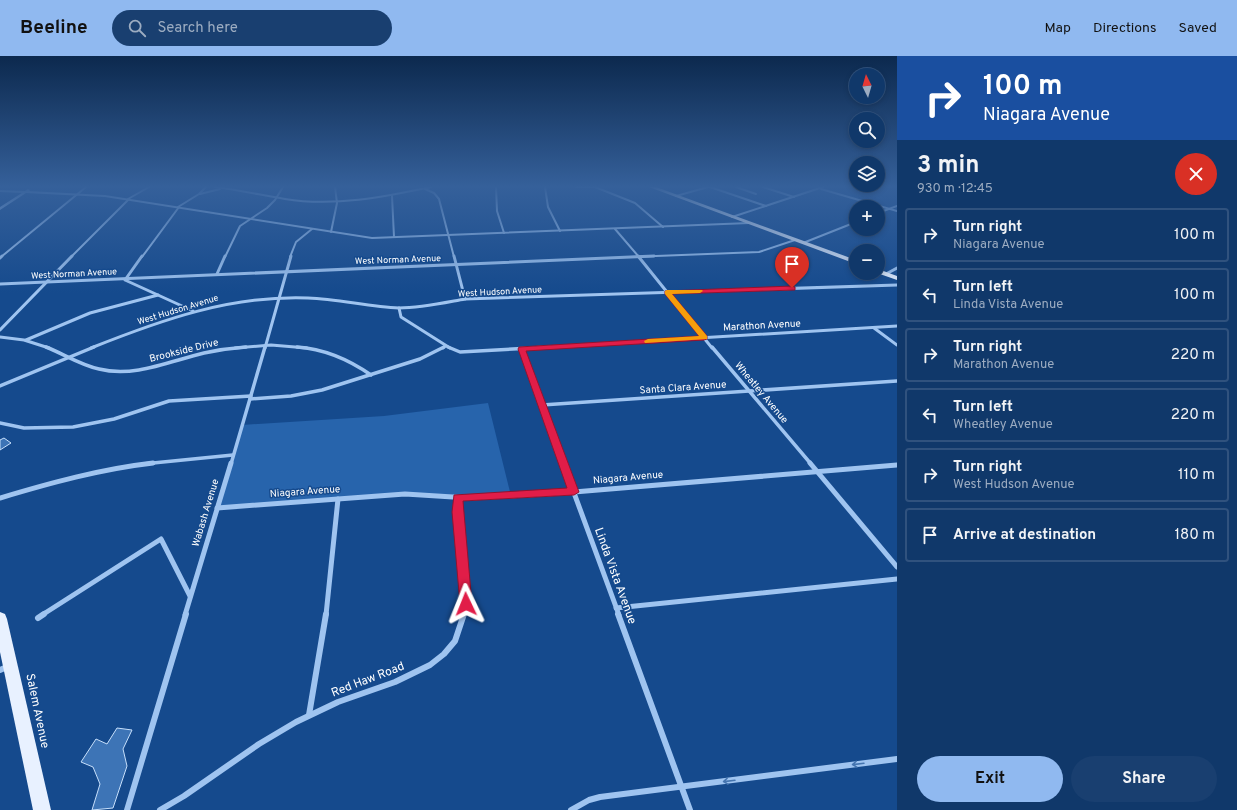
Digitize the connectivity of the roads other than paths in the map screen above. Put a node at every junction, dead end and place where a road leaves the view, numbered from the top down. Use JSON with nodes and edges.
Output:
{"nodes":[{"id":1,"x":44,"y":222,"type":"edge"},
{"id":2,"x":106,"y":222,"type":"edge"},
{"id":3,"x":167,"y":222,"type":"edge"},
{"id":4,"x":247,"y":222,"type":"edge"},
{"id":5,"x":271,"y":222,"type":"edge"},
{"id":6,"x":333,"y":222,"type":"edge"},
{"id":7,"x":393,"y":222,"type":"edge"},
{"id":8,"x":445,"y":222,"type":"edge"},
{"id":9,"x":501,"y":222,"type":"edge"},
{"id":10,"x":556,"y":222,"type":"edge"},
{"id":11,"x":657,"y":222,"type":"edge"},
{"id":12,"x":749,"y":223,"type":"joint"},
{"id":13,"x":849,"y":225,"type":"edge"},
{"id":14,"x":663,"y":227,"type":"junction"},
{"id":15,"x":312,"y":229,"type":"junction"},
{"id":16,"x":614,"y":229,"type":"junction"},
{"id":17,"x":560,"y":231,"type":"junction"},
{"id":18,"x":331,"y":232,"type":"junction"},
{"id":19,"x":504,"y":233,"type":"junction"},
{"id":20,"x":448,"y":235,"type":"junction"},
{"id":21,"x":394,"y":238,"type":"junction"},
{"id":22,"x":795,"y":240,"type":"junction"},
{"id":23,"x":803,"y":243,"type":"junction"},
{"id":24,"x":638,"y":257,"type":"junction"},
{"id":25,"x":0,"y":258,"type":"edge"},
{"id":26,"x":849,"y":259,"type":"edge"},
{"id":27,"x":455,"y":264,"type":"junction"},
{"id":28,"x":897,"y":270,"type":"edge"},
{"id":29,"x":286,"y":271,"type":"junction"},
{"id":30,"x":217,"y":274,"type":"junction"},
{"id":31,"x":886,"y":274,"type":"joint"},
{"id":32,"x":126,"y":278,"type":"junction"},
{"id":33,"x":897,"y":278,"type":"edge"},
{"id":34,"x":48,"y":282,"type":"junction"},
{"id":35,"x":0,"y":284,"type":"edge"},
{"id":36,"x":897,"y":284,"type":"edge"},
{"id":37,"x":667,"y":292,"type":"junction"},
{"id":38,"x":158,"y":295,"type":"junction"},
{"id":39,"x":278,"y":299,"type":"junction"},
{"id":40,"x":466,"y":299,"type":"junction"},
{"id":41,"x":399,"y":308,"type":"junction"},
{"id":42,"x":193,"y":311,"type":"junction"},
{"id":43,"x":897,"y":326,"type":"edge"},
{"id":44,"x":874,"y":328,"type":"junction"},
{"id":45,"x":0,"y":330,"type":"edge"},
{"id":46,"x":0,"y":337,"type":"edge"},
{"id":47,"x":704,"y":338,"type":"junction"},
{"id":48,"x":26,"y":340,"type":"junction"},
{"id":49,"x":445,"y":346,"type":"junction"},
{"id":50,"x":897,"y":346,"type":"edge"},
{"id":51,"x":264,"y":347,"type":"junction"},
{"id":52,"x":522,"y":349,"type":"junction"},
{"id":53,"x":67,"y":357,"type":"junction"},
{"id":54,"x":371,"y":375,"type":"junction"},
{"id":55,"x":897,"y":381,"type":"edge"},
{"id":56,"x":0,"y":386,"type":"edge"},
{"id":57,"x":749,"y":391,"type":"junction"},
{"id":58,"x":251,"y":398,"type":"junction"},
{"id":59,"x":542,"y":405,"type":"junction"},
{"id":60,"x":0,"y":423,"type":"edge"},
{"id":61,"x":233,"y":455,"type":"junction"},
{"id":62,"x":897,"y":465,"type":"edge"},
{"id":63,"x":817,"y":472,"type":"junction"},
{"id":64,"x":574,"y":492,"type":"junction"},
{"id":65,"x":0,"y":498,"type":"edge"},
{"id":66,"x":458,"y":498,"type":"junction"},
{"id":67,"x":338,"y":499,"type":"junction"},
{"id":68,"x":217,"y":508,"type":"junction"},
{"id":69,"x":897,"y":567,"type":"edge"},
{"id":70,"x":897,"y":579,"type":"edge"},
{"id":71,"x":190,"y":596,"type":"junction"},
{"id":72,"x":616,"y":608,"type":"junction"},
{"id":73,"x":38,"y":618,"type":"dead end"},
{"id":74,"x":0,"y":619,"type":"edge"},
{"id":75,"x":5,"y":667,"type":"edge"},
{"id":76,"x":309,"y":715,"type":"junction"},
{"id":77,"x":897,"y":759,"type":"edge"},
{"id":78,"x":681,"y":787,"type":"junction"},
{"id":79,"x":42,"y":810,"type":"edge"},
{"id":80,"x":127,"y":810,"type":"edge"},
{"id":81,"x":160,"y":810,"type":"edge"},
{"id":82,"x":572,"y":810,"type":"edge"},
{"id":83,"x":690,"y":810,"type":"edge"}],
"edges":[{"from":1,"to":25,"type":"street"},
{"from":2,"to":34,"type":"street"},
{"from":3,"to":32,"type":"street"},
{"from":4,"to":30,"type":"street"},
{"from":5,"to":15,"type":"street"},
{"from":6,"to":18,"type":"street"},
{"from":7,"to":21,"type":"street"},
{"from":8,"to":20,"type":"street"},
{"from":9,"to":19,"type":"street"},
{"from":10,"to":17,"type":"street"},
{"from":11,"to":14,"type":"street"},
{"from":12,"to":14,"type":"street"},
{"from":12,"to":22,"type":"main road"},
{"from":13,"to":23,"type":"street"},
{"from":14,"to":16,"type":"street"},
{"from":15,"to":18,"type":"street"},
{"from":15,"to":29,"type":"street","name":"Wabash Avenue"},
{"from":16,"to":17,"type":"street"},
{"from":16,"to":24,"type":"street","name":"Wheatley Avenue"},
{"from":17,"to":19,"type":"street"},
{"from":18,"to":21,"type":"street"},
{"from":19,"to":20,"type":"street"},
{"from":20,"to":21,"type":"street"},
{"from":20,"to":27,"type":"street"},
{"from":22,"to":23,"type":"main road"},
{"from":22,"to":24,"type":"street","name":"West Norman Avenue"},
{"from":23,"to":26,"type":"main road"},
{"from":24,"to":27,"type":"street","name":"West Norman Avenue"},
{"from":24,"to":37,"type":"street","name":"Wheatley Avenue"},
{"from":27,"to":29,"type":"street","name":"West Norman Avenue"},
{"from":27,"to":40,"type":"street"},
{"from":28,"to":31,"type":"street"},
{"from":29,"to":30,"type":"street","name":"West Norman Avenue"},
{"from":29,"to":39,"type":"street","name":"Wabash Avenue"},
{"from":30,"to":32,"type":"street","name":"West Norman Avenue"},
{"from":31,"to":33,"type":"main road"},
{"from":32,"to":34,"type":"street","name":"West Norman Avenue"},
{"from":32,"to":38,"type":"street"},
{"from":34,"to":35,"type":"street","name":"West Norman Avenue"},
{"from":34,"to":45,"type":"street"},
{"from":36,"to":37,"type":"street","name":"West Hudson Avenue"},
{"from":37,"to":40,"type":"street","name":"West Hudson Avenue"},
{"from":37,"to":47,"type":"street","name":"Wheatley Avenue"},
{"from":38,"to":42,"type":"street"},
{"from":38,"to":48,"type":"street"},
{"from":39,"to":41,"type":"street","name":"West Hudson Avenue"},
{"from":39,"to":42,"type":"street","name":"West Hudson Avenue"},
{"from":39,"to":51,"type":"street","name":"Wabash Avenue"},
{"from":40,"to":41,"type":"street","name":"West Hudson Avenue"},
{"from":41,"to":49,"type":"street"},
{"from":42,"to":53,"type":"street","name":"West Hudson Avenue"},
{"from":43,"to":44,"type":"street","name":"Marathon Avenue"},
{"from":44,"to":47,"type":"street","name":"Marathon Avenue"},
{"from":44,"to":50,"type":"street"},
{"from":46,"to":48,"type":"street","name":"Brookside Drive"},
{"from":47,"to":52,"type":"street","name":"Marathon Avenue"},
{"from":47,"to":57,"type":"street","name":"Wheatley Avenue"},
{"from":48,"to":53,"type":"street","name":"Brookside Drive"},
{"from":49,"to":52,"type":"street","name":"Marathon Avenue"},
{"from":49,"to":54,"type":"street"},
{"from":51,"to":53,"type":"street","name":"Brookside Drive"},
{"from":51,"to":54,"type":"street","name":"Brookside Drive"},
{"from":51,"to":58,"type":"street","name":"Wabash Avenue"},
{"from":52,"to":59,"type":"street","name":"Linda Vista Avenue"},
{"from":53,"to":56,"type":"street","name":"West Hudson Avenue"},
{"from":54,"to":58,"type":"street"},
{"from":55,"to":57,"type":"street","name":"Santa Clara Avenue"},
{"from":57,"to":59,"type":"street","name":"Santa Clara Avenue"},
{"from":57,"to":63,"type":"street","name":"Wheatley Avenue"},
{"from":58,"to":60,"type":"street"},
{"from":58,"to":61,"type":"street","name":"Wabash Avenue"},
{"from":59,"to":64,"type":"street","name":"Linda Vista Avenue"},
{"from":61,"to":65,"type":"street"},
{"from":61,"to":68,"type":"street","name":"Wabash Avenue"},
{"from":62,"to":63,"type":"street","name":"Niagara Avenue"},
{"from":63,"to":64,"type":"street","name":"Niagara Avenue"},
{"from":63,"to":69,"type":"street","name":"Wheatley Avenue"},
{"from":64,"to":66,"type":"street","name":"Niagara Avenue"},
{"from":64,"to":72,"type":"street","name":"Linda Vista Avenue"},
{"from":66,"to":67,"type":"street","name":"Niagara Avenue"},
{"from":66,"to":76,"type":"street","name":"Red Haw Road"},
{"from":67,"to":68,"type":"street","name":"Niagara Avenue"},
{"from":67,"to":76,"type":"street"},
{"from":68,"to":71,"type":"street","name":"Wabash Avenue"},
{"from":70,"to":72,"type":"street"},
{"from":71,"to":73,"type":"street"},
{"from":71,"to":80,"type":"street","name":"Wabash Avenue"},
{"from":72,"to":78,"type":"street","name":"Linda Vista Avenue"},
{"from":74,"to":75,"type":"main road","name":"Salem Avenue"},
{"from":75,"to":79,"type":"main road","name":"Salem Avenue"},
{"from":76,"to":81,"type":"street","name":"Red Haw Road"},
{"from":77,"to":78,"type":"street","one_way":true},
{"from":78,"to":82,"type":"street"},
{"from":78,"to":83,"type":"street","name":"Linda Vista Avenue"}]}
